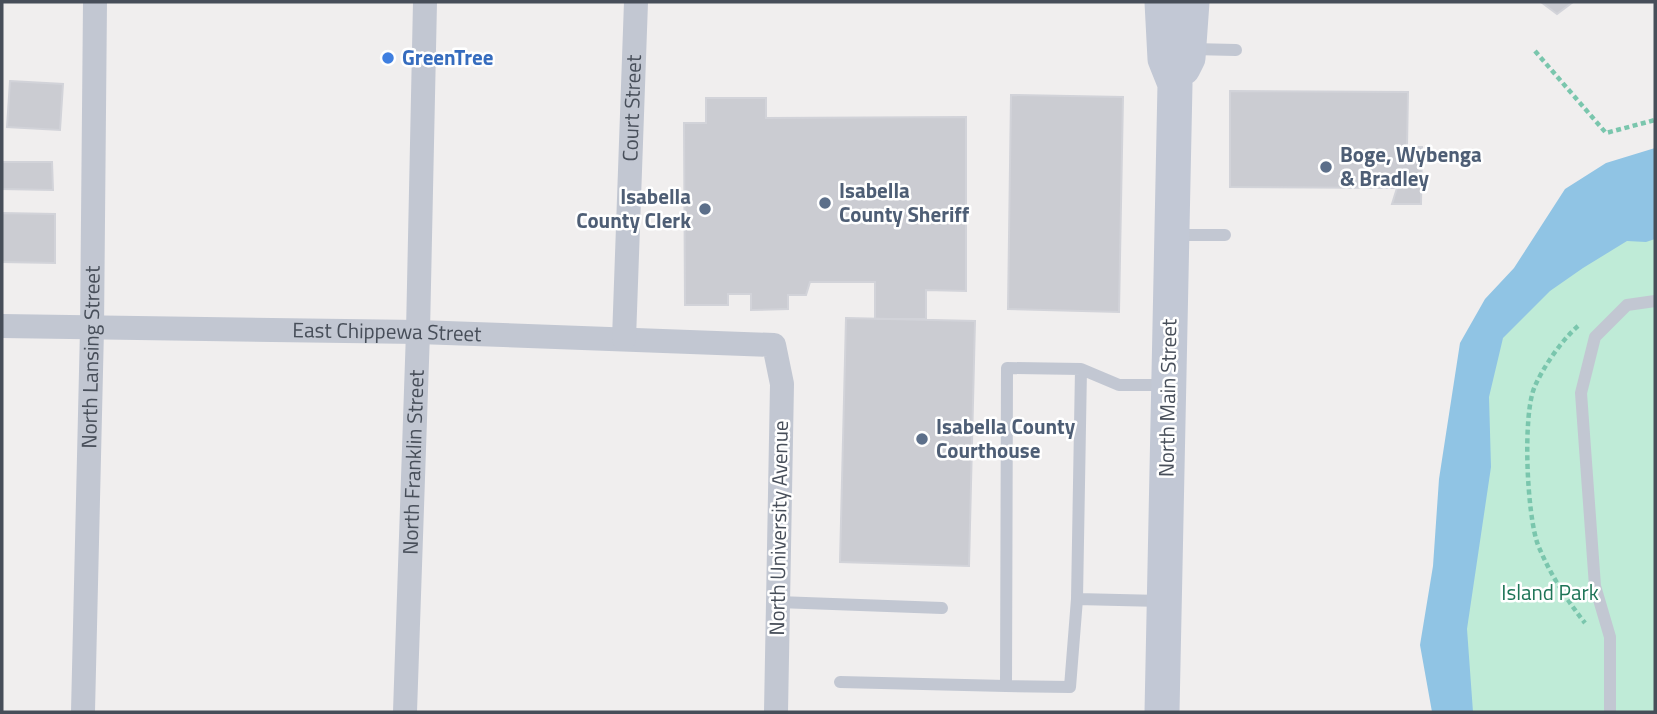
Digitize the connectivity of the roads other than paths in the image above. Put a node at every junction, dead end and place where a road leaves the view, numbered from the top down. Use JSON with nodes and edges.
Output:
{"nodes":[{"id":1,"x":95,"y":2,"type":"edge"},
{"id":2,"x":425,"y":2,"type":"edge"},
{"id":3,"x":636,"y":2,"type":"edge"},
{"id":4,"x":1162,"y":2,"type":"edge"},
{"id":5,"x":1192,"y":2,"type":"edge"},
{"id":6,"x":1188,"y":49,"type":"junction"},
{"id":7,"x":1236,"y":50,"type":"dead end"},
{"id":8,"x":1175,"y":84,"type":"junction"},
{"id":9,"x":1172,"y":235,"type":"junction"},
{"id":10,"x":1225,"y":235,"type":"dead end"},
{"id":11,"x":1655,"y":301,"type":"edge"},
{"id":12,"x":2,"y":326,"type":"edge"},
{"id":13,"x":92,"y":329,"type":"junction"},
{"id":14,"x":418,"y":332,"type":"junction"},
{"id":15,"x":624,"y":340,"type":"junction"},
{"id":16,"x":774,"y":345,"type":"joint"},
{"id":17,"x":1081,"y":369,"type":"junction"},
{"id":18,"x":1169,"y":385,"type":"junction"},
{"id":19,"x":1077,"y":599,"type":"junction"},
{"id":20,"x":1164,"y":601,"type":"junction"},
{"id":21,"x":778,"y":602,"type":"junction"},
{"id":22,"x":942,"y":608,"type":"dead end"},
{"id":23,"x":840,"y":682,"type":"dead end"},
{"id":24,"x":1006,"y":686,"type":"junction"},
{"id":25,"x":83,"y":712,"type":"edge"},
{"id":26,"x":405,"y":712,"type":"edge"},
{"id":27,"x":776,"y":712,"type":"edge"},
{"id":28,"x":1162,"y":712,"type":"edge"},
{"id":29,"x":1610,"y":712,"type":"edge"}],
"edges":[{"from":1,"to":13,"type":"street","name":"North Lansing Street"},
{"from":2,"to":14,"type":"street","name":"North Franklin Street"},
{"from":3,"to":15,"type":"street","name":"Court Street"},
{"from":4,"to":8,"type":"street","name":"North Main Street"},
{"from":5,"to":6,"type":"street","name":"North Main Street"},
{"from":6,"to":7,"type":"lane"},
{"from":6,"to":8,"type":"street","name":"North Main Street"},
{"from":8,"to":9,"type":"street","name":"North Main Street"},
{"from":9,"to":10,"type":"lane"},
{"from":9,"to":18,"type":"street","name":"North Main Street"},
{"from":11,"to":29,"type":"lane"},
{"from":12,"to":13,"type":"street","name":"East Chippewa Street"},
{"from":13,"to":14,"type":"street","name":"East Chippewa Street"},
{"from":13,"to":25,"type":"street","name":"North Lansing Street"},
{"from":14,"to":15,"type":"street","name":"East Chippewa Street"},
{"from":14,"to":26,"type":"street","name":"North Franklin Street"},
{"from":15,"to":16,"type":"street","name":"East Chippewa Street"},
{"from":16,"to":21,"type":"street","name":"North University Avenue"},
{"from":17,"to":18,"type":"lane"},
{"from":17,"to":19,"type":"lane"},
{"from":17,"to":24,"type":"lane"},
{"from":18,"to":20,"type":"street","name":"North Main Street"},
{"from":19,"to":20,"type":"lane"},
{"from":19,"to":24,"type":"lane"},
{"from":20,"to":28,"type":"street","name":"North Main Street"},
{"from":21,"to":22,"type":"lane"},
{"from":21,"to":27,"type":"street","name":"North University Avenue"},
{"from":23,"to":24,"type":"lane"}]}
